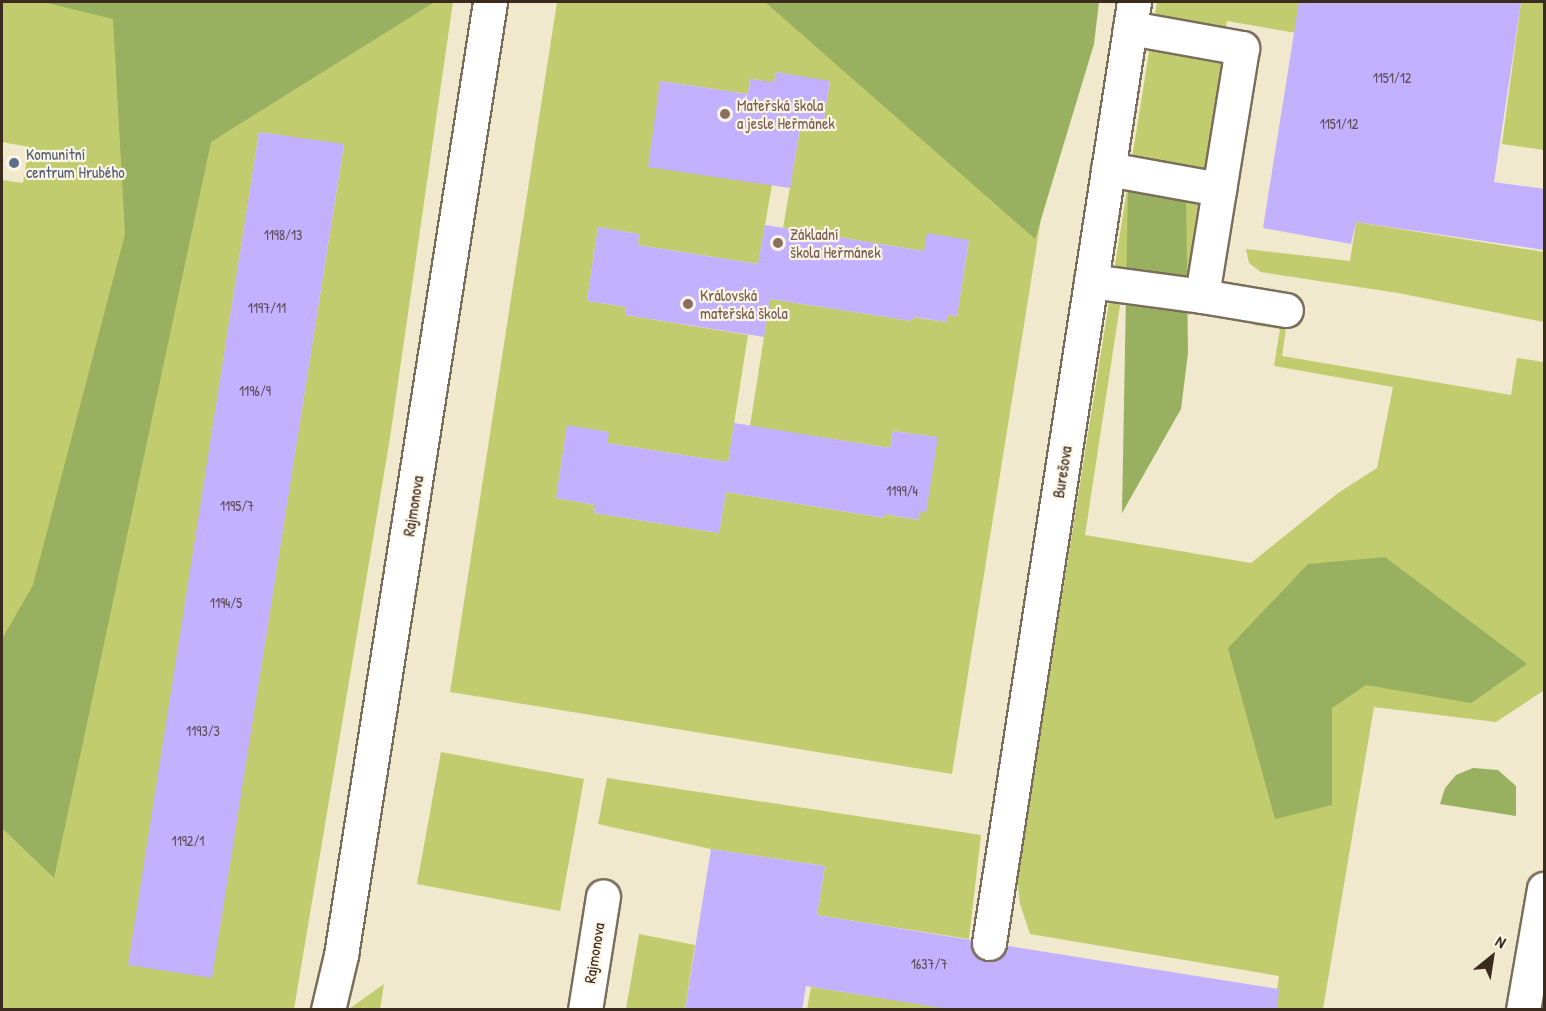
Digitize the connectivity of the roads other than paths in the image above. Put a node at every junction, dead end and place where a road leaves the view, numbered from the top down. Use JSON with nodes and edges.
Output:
{"nodes":[{"id":1,"x":490,"y":2,"type":"edge"},
{"id":2,"x":1132,"y":15,"type":"edge"},
{"id":3,"x":1108,"y":169,"type":"junction"},
{"id":4,"x":1219,"y":189,"type":"junction"},
{"id":5,"x":1091,"y":281,"type":"junction"},
{"id":6,"x":1202,"y":296,"type":"junction"},
{"id":7,"x":1286,"y":310,"type":"dead end"},
{"id":8,"x":1545,"y":889,"type":"edge"},
{"id":9,"x":603,"y":896,"type":"dead end"},
{"id":10,"x":989,"y":943,"type":"dead end"},
{"id":11,"x":328,"y":1010,"type":"edge"},
{"id":12,"x":585,"y":1010,"type":"edge"},
{"id":13,"x":1523,"y":1010,"type":"edge"}],
"edges":[{"from":1,"to":11,"type":"street","name":"Rajmonova"},
{"from":2,"to":3,"type":"street","name":"Burešova"},
{"from":2,"to":4,"type":"street"},
{"from":3,"to":4,"type":"street"},
{"from":3,"to":5,"type":"street","name":"Burešova"},
{"from":4,"to":6,"type":"street"},
{"from":5,"to":6,"type":"street"},
{"from":5,"to":10,"type":"street","name":"Burešova"},
{"from":6,"to":7,"type":"street"},
{"from":8,"to":13,"type":"street"},
{"from":9,"to":12,"type":"street","name":"Rajmonova"}]}
